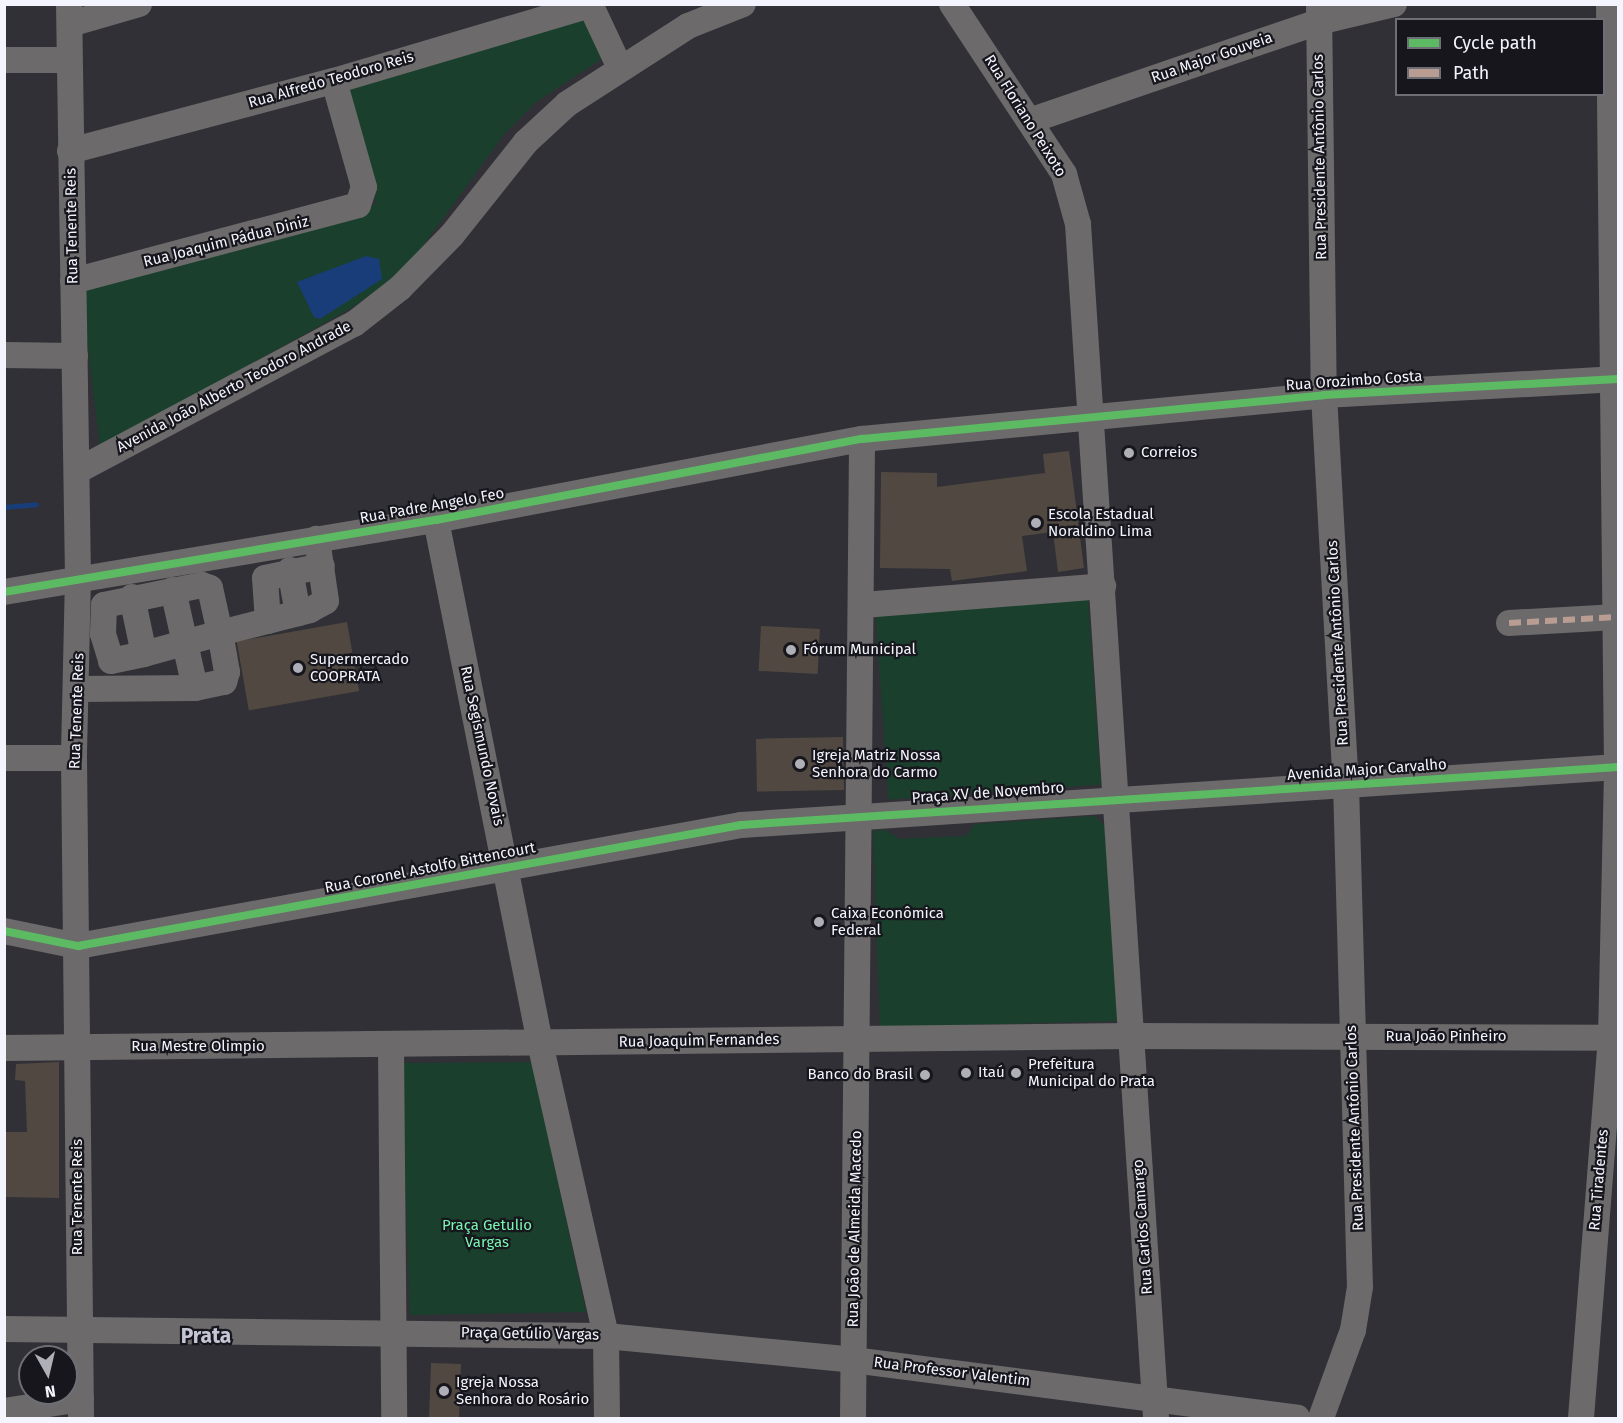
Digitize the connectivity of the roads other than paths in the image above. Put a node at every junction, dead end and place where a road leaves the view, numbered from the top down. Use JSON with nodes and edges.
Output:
{"nodes":[{"id":1,"x":139,"y":4,"type":"edge"},
{"id":2,"x":743,"y":4,"type":"edge"},
{"id":3,"x":952,"y":4,"type":"edge"},
{"id":4,"x":1394,"y":4,"type":"edge"},
{"id":5,"x":1609,"y":4,"type":"edge"},
{"id":6,"x":590,"y":5,"type":"edge"},
{"id":7,"x":1319,"y":13,"type":"edge"},
{"id":8,"x":70,"y":14,"type":"edge"},
{"id":9,"x":4,"y":60,"type":"edge"},
{"id":10,"x":69,"y":60,"type":"junction"},
{"id":11,"x":619,"y":66,"type":"junction"},
{"id":12,"x":334,"y":81,"type":"junction"},
{"id":13,"x":1032,"y":120,"type":"junction"},
{"id":14,"x":70,"y":151,"type":"junction"},
{"id":15,"x":73,"y":281,"type":"junction"},
{"id":16,"x":4,"y":355,"type":"edge"},
{"id":17,"x":75,"y":356,"type":"junction"},
{"id":18,"x":1617,"y":379,"type":"edge"},
{"id":19,"x":1324,"y":395,"type":"junction"},
{"id":20,"x":1092,"y":414,"type":"junction"},
{"id":21,"x":862,"y":439,"type":"junction"},
{"id":22,"x":77,"y":471,"type":"junction"},
{"id":23,"x":436,"y":520,"type":"junction"},
{"id":24,"x":317,"y":539,"type":"junction"},
{"id":25,"x":204,"y":557,"type":"junction"},
{"id":26,"x":322,"y":566,"type":"junction"},
{"id":27,"x":290,"y":570,"type":"junction"},
{"id":28,"x":78,"y":577,"type":"junction"},
{"id":29,"x":1103,"y":586,"type":"junction"},
{"id":30,"x":210,"y":588,"type":"junction"},
{"id":31,"x":173,"y":590,"type":"junction"},
{"id":32,"x":4,"y":591,"type":"edge"},
{"id":33,"x":132,"y":597,"type":"junction"},
{"id":34,"x":863,"y":605,"type":"junction"},
{"id":35,"x":298,"y":613,"type":"junction"},
{"id":36,"x":1617,"y":617,"type":"junction"},
{"id":37,"x":268,"y":621,"type":"junction"},
{"id":38,"x":1509,"y":623,"type":"dead end"},
{"id":39,"x":220,"y":633,"type":"junction"},
{"id":40,"x":186,"y":643,"type":"junction"},
{"id":41,"x":144,"y":654,"type":"junction"},
{"id":42,"x":195,"y":688,"type":"junction"},
{"id":43,"x":79,"y":689,"type":"junction"},
{"id":44,"x":4,"y":758,"type":"edge"},
{"id":45,"x":74,"y":758,"type":"junction"},
{"id":46,"x":1618,"y":767,"type":"edge"},
{"id":47,"x":1346,"y":784,"type":"junction"},
{"id":48,"x":1116,"y":798,"type":"junction"},
{"id":49,"x":861,"y":814,"type":"junction"},
{"id":50,"x":507,"y":868,"type":"junction"},
{"id":51,"x":4,"y":931,"type":"edge"},
{"id":52,"x":78,"y":946,"type":"junction"},
{"id":53,"x":1130,"y":1036,"type":"junction"},
{"id":54,"x":1615,"y":1037,"type":"edge"},
{"id":55,"x":1352,"y":1038,"type":"junction"},
{"id":56,"x":857,"y":1040,"type":"junction"},
{"id":57,"x":540,"y":1043,"type":"junction"},
{"id":58,"x":77,"y":1047,"type":"junction"},
{"id":59,"x":391,"y":1047,"type":"junction"},
{"id":60,"x":4,"y":1048,"type":"edge"},
{"id":61,"x":4,"y":1329,"type":"edge"},
{"id":62,"x":79,"y":1330,"type":"junction"},
{"id":63,"x":396,"y":1331,"type":"junction"},
{"id":64,"x":606,"y":1336,"type":"junction"},
{"id":65,"x":853,"y":1359,"type":"junction"},
{"id":66,"x":81,"y":1409,"type":"edge"},
{"id":67,"x":1156,"y":1409,"type":"edge"},
{"id":68,"x":4,"y":1411,"type":"edge"},
{"id":69,"x":394,"y":1419,"type":"edge"},
{"id":70,"x":607,"y":1419,"type":"edge"},
{"id":71,"x":853,"y":1419,"type":"edge"},
{"id":72,"x":1297,"y":1419,"type":"edge"},
{"id":73,"x":1321,"y":1419,"type":"edge"},
{"id":74,"x":1581,"y":1419,"type":"edge"}],
"edges":[{"from":1,"to":8,"type":"street"},
{"from":2,"to":11,"type":"street","name":"Avenida João Alberto Teodoro Andrade"},
{"from":3,"to":13,"type":"street","name":"Rua Floriano Peixoto"},
{"from":4,"to":7,"type":"street","name":"Rua Major Gouveia"},
{"from":5,"to":18,"type":"street","name":"Rua Tiradentes"},
{"from":6,"to":11,"type":"street"},
{"from":6,"to":12,"type":"street","name":"Rua Alfredo Teodoro Reis"},
{"from":7,"to":13,"type":"street","name":"Rua Major Gouveia"},
{"from":7,"to":19,"type":"street","name":"Rua Presidente Antônio Carlos"},
{"from":8,"to":10,"type":"street","name":"Rua Tenente Reis"},
{"from":9,"to":10,"type":"street"},
{"from":10,"to":14,"type":"street","name":"Rua Tenente Reis"},
{"from":11,"to":22,"type":"street","name":"Avenida João Alberto Teodoro Andrade"},
{"from":12,"to":14,"type":"street","name":"Rua Alfredo Teodoro Reis"},
{"from":12,"to":15,"type":"street","name":"Rua Joaquim Pádua Diniz"},
{"from":13,"to":20,"type":"street","name":"Rua Floriano Peixoto"},
{"from":14,"to":15,"type":"street","name":"Rua Tenente Reis"},
{"from":15,"to":17,"type":"street","name":"Rua Tenente Reis"},
{"from":16,"to":17,"type":"street"},
{"from":17,"to":22,"type":"street","name":"Rua Tenente Reis"},
{"from":18,"to":19,"type":"street","name":"Rua Orozimbo Costa"},
{"from":18,"to":36,"type":"street","name":"Rua Tiradentes"},
{"from":19,"to":20,"type":"street","name":"Rua Orozimbo Costa"},
{"from":19,"to":47,"type":"street","name":"Rua Presidente Antônio Carlos"},
{"from":20,"to":21,"type":"street"},
{"from":20,"to":29,"type":"street"},
{"from":21,"to":23,"type":"street","name":"Rua Padre Angelo Feo"},
{"from":21,"to":34,"type":"street"},
{"from":22,"to":28,"type":"street","name":"Rua Tenente Reis"},
{"from":23,"to":24,"type":"street","name":"Rua Padre Angelo Feo"},
{"from":23,"to":50,"type":"street","name":"Rua Segismundo Novais"},
{"from":24,"to":25,"type":"street","name":"Rua Padre Angelo Feo"},
{"from":24,"to":26,"type":"street"},
{"from":25,"to":28,"type":"street","name":"Rua Padre Angelo Feo"},
{"from":25,"to":30,"type":"street"},
{"from":26,"to":27,"type":"street"},
{"from":26,"to":35,"type":"street"},
{"from":27,"to":35,"type":"street"},
{"from":27,"to":37,"type":"street"},
{"from":28,"to":32,"type":"street","name":"Rua Padre Angelo Feo"},
{"from":28,"to":43,"type":"street","name":"Rua Tenente Reis"},
{"from":29,"to":34,"type":"street"},
{"from":29,"to":48,"type":"street"},
{"from":30,"to":31,"type":"street"},
{"from":30,"to":39,"type":"street"},
{"from":31,"to":33,"type":"street"},
{"from":31,"to":40,"type":"street"},
{"from":33,"to":41,"type":"street"},
{"from":33,"to":41,"type":"street"},
{"from":34,"to":49,"type":"street"},
{"from":35,"to":37,"type":"street"},
{"from":36,"to":38,"type":"street"},
{"from":36,"to":46,"type":"street","name":"Rua Tiradentes"},
{"from":37,"to":39,"type":"street"},
{"from":39,"to":40,"type":"street"},
{"from":39,"to":42,"type":"street"},
{"from":40,"to":41,"type":"street"},
{"from":40,"to":42,"type":"street"},
{"from":42,"to":43,"type":"street"},
{"from":43,"to":45,"type":"street","name":"Rua Tenente Reis"},
{"from":44,"to":45,"type":"street"},
{"from":45,"to":52,"type":"street","name":"Rua Tenente Reis"},
{"from":46,"to":47,"type":"street","name":"Avenida Major Carvalho"},
{"from":46,"to":54,"type":"street","name":"Rua Tiradentes"},
{"from":47,"to":48,"type":"street","name":"Avenida Major Carvalho"},
{"from":47,"to":55,"type":"street","name":"Rua Presidente Antônio Carlos"},
{"from":48,"to":49,"type":"street","name":"Praça XV de Novembro"},
{"from":48,"to":53,"type":"street"},
{"from":49,"to":50,"type":"street","name":"Rua Coronel Astolfo Bittencourt"},
{"from":49,"to":56,"type":"street"},
{"from":50,"to":52,"type":"street","name":"Rua Coronel Astolfo Bittencourt"},
{"from":50,"to":57,"type":"street","name":"Rua Segismundo Novais"},
{"from":51,"to":52,"type":"street","name":"Rua Coronel Astolfo Bittencourt"},
{"from":52,"to":58,"type":"street","name":"Rua Tenente Reis"},
{"from":53,"to":55,"type":"street","name":"Rua João Pinheiro"},
{"from":53,"to":56,"type":"street"},
{"from":53,"to":67,"type":"street","name":"Rua Carlos Camargo"},
{"from":54,"to":55,"type":"street","name":"Rua João Pinheiro"},
{"from":54,"to":74,"type":"street","name":"Rua Tiradentes"},
{"from":55,"to":73,"type":"street","name":"Rua Presidente Antônio Carlos"},
{"from":56,"to":57,"type":"street","name":"Rua Joaquim Fernandes"},
{"from":56,"to":65,"type":"street","name":"Rua João de Almeida Macedo"},
{"from":57,"to":59,"type":"street"},
{"from":57,"to":64,"type":"street","name":"Praça Getúlio Vargas"},
{"from":58,"to":59,"type":"street","name":"Rua Mestre Olimpio"},
{"from":58,"to":60,"type":"street","name":"Rua Mestre Olimpio"},
{"from":58,"to":62,"type":"street","name":"Rua Tenente Reis"},
{"from":59,"to":63,"type":"street"},
{"from":61,"to":62,"type":"street","name":"Praça Getúlio Vargas"},
{"from":62,"to":63,"type":"street","name":"Praça Getúlio Vargas"},
{"from":62,"to":66,"type":"street","name":"Rua Tenente Reis"},
{"from":63,"to":64,"type":"street","name":"Praça Getúlio Vargas"},
{"from":63,"to":69,"type":"street"},
{"from":64,"to":65,"type":"street","name":"Rua Professor Valentim"},
{"from":64,"to":70,"type":"street"},
{"from":65,"to":67,"type":"street","name":"Rua Professor Valentim"},
{"from":65,"to":71,"type":"street","name":"Rua João de Almeida Macedo"},
{"from":66,"to":68,"type":"street"},
{"from":67,"to":72,"type":"street","name":"Rua Professor Valentim"}]}
